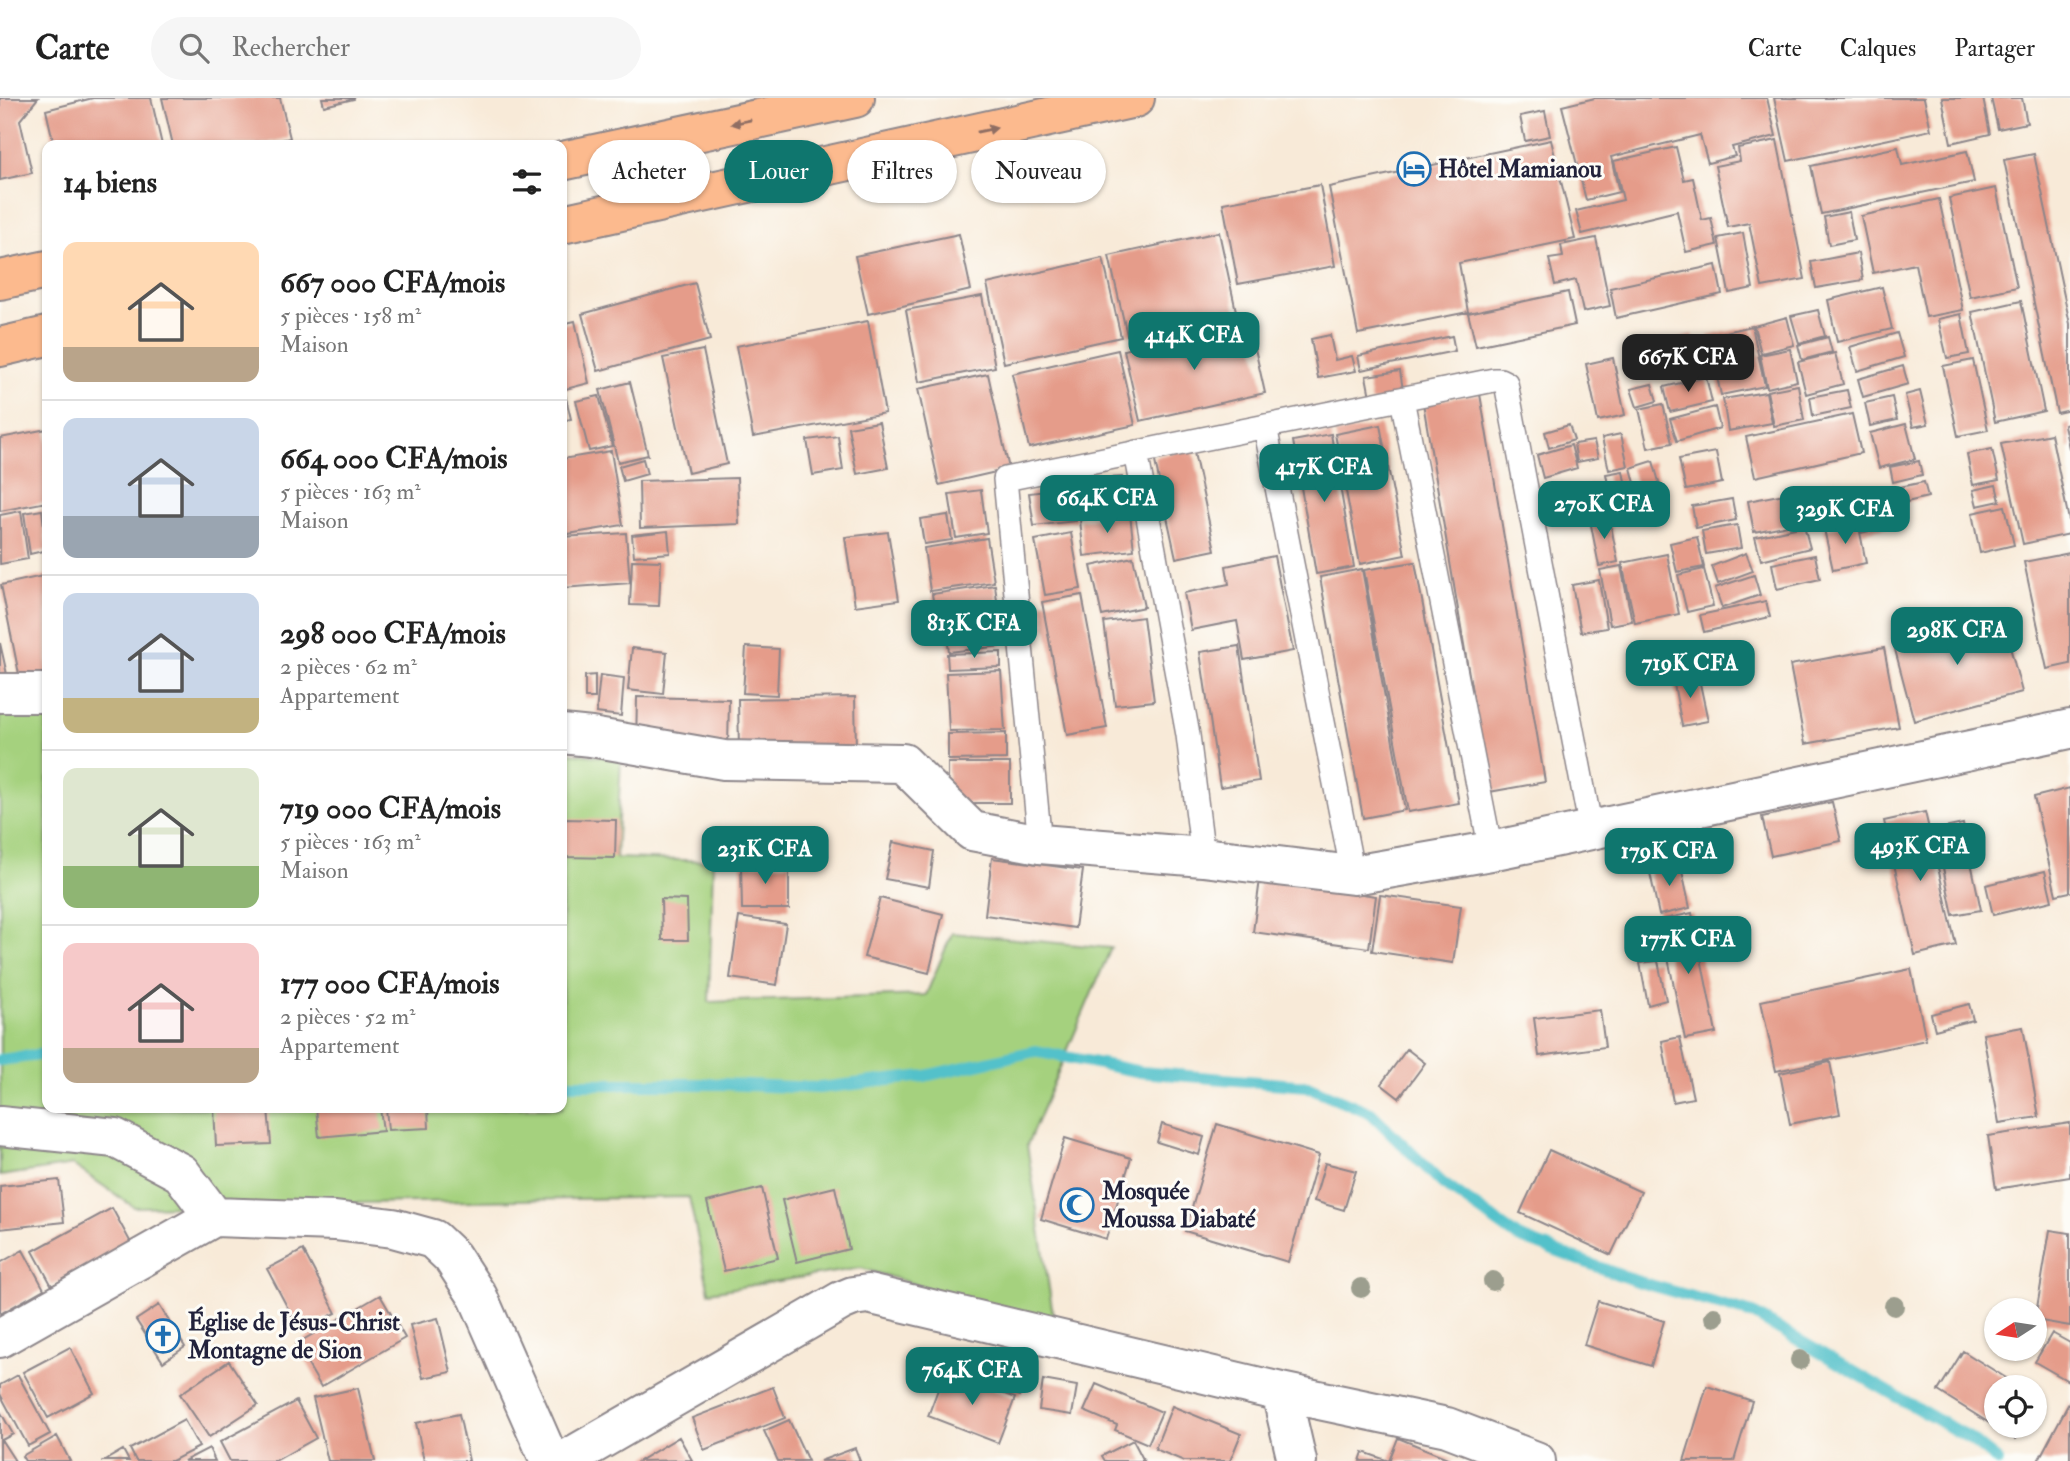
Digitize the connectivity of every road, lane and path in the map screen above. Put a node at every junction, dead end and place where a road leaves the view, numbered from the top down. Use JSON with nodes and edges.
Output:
{"nodes":[{"id":1,"x":855,"y":98,"type":"edge"},
{"id":2,"x":1135,"y":98,"type":"edge"},
{"id":3,"x":567,"y":159,"type":"edge"},
{"id":4,"x":567,"y":223,"type":"edge"},
{"id":5,"x":42,"y":271,"type":"edge"},
{"id":6,"x":0,"y":280,"type":"edge"},
{"id":7,"x":42,"y":337,"type":"edge"},
{"id":8,"x":0,"y":347,"type":"edge"},
{"id":9,"x":1402,"y":399,"type":"junction"},
{"id":10,"x":1265,"y":426,"type":"junction"},
{"id":11,"x":1136,"y":452,"type":"junction"},
{"id":12,"x":0,"y":693,"type":"edge"},
{"id":13,"x":42,"y":693,"type":"edge"},
{"id":14,"x":2070,"y":729,"type":"edge"},
{"id":15,"x":567,"y":734,"type":"edge"},
{"id":16,"x":1591,"y":830,"type":"junction"},
{"id":17,"x":1040,"y":844,"type":"junction"},
{"id":18,"x":1491,"y":851,"type":"junction"},
{"id":19,"x":1203,"y":857,"type":"junction"},
{"id":20,"x":1353,"y":875,"type":"junction"},
{"id":21,"x":0,"y":1126,"type":"edge"},
{"id":22,"x":214,"y":1217,"type":"junction"},
{"id":23,"x":0,"y":1338,"type":"edge"},
{"id":24,"x":1281,"y":1392,"type":"junction"},
{"id":25,"x":550,"y":1461,"type":"edge"},
{"id":26,"x":564,"y":1461,"type":"edge"},
{"id":27,"x":1297,"y":1461,"type":"edge"},
{"id":28,"x":1536,"y":1461,"type":"edge"}],
"edges":[{"from":1,"to":3,"type":"highway","one_way":true},
{"from":4,"to":2,"type":"highway","one_way":true},
{"from":5,"to":6,"type":"highway"},
{"from":7,"to":8,"type":"highway"},
{"from":9,"to":10,"type":"lane"},
{"from":9,"to":16,"type":"lane"},
{"from":9,"to":18,"type":"lane"},
{"from":10,"to":11,"type":"lane"},
{"from":10,"to":20,"type":"lane"},
{"from":11,"to":17,"type":"lane"},
{"from":11,"to":19,"type":"lane"},
{"from":12,"to":13,"type":"street"},
{"from":14,"to":16,"type":"street"},
{"from":15,"to":17,"type":"street"},
{"from":16,"to":18,"type":"street"},
{"from":17,"to":19,"type":"street"},
{"from":18,"to":20,"type":"street"},
{"from":19,"to":20,"type":"street"},
{"from":21,"to":22,"type":"street"},
{"from":22,"to":23,"type":"street"},
{"from":22,"to":25,"type":"street"},
{"from":24,"to":26,"type":"street"},
{"from":24,"to":27,"type":"street"},
{"from":24,"to":28,"type":"street"}]}
